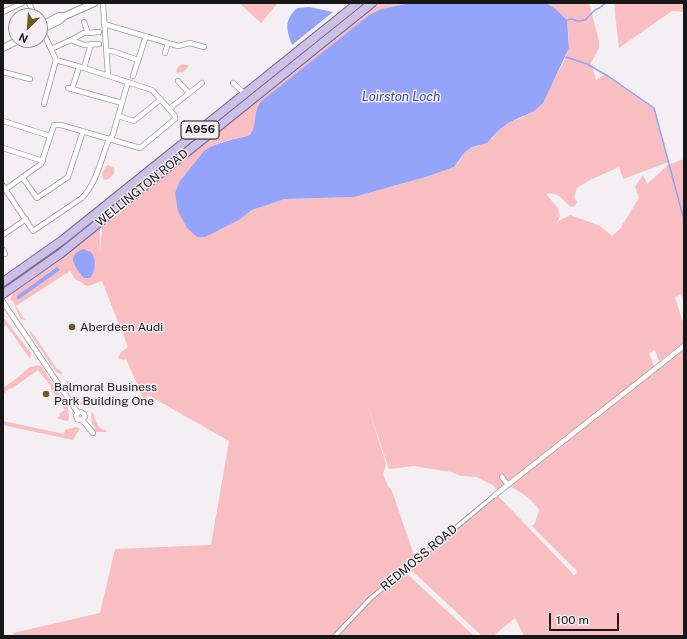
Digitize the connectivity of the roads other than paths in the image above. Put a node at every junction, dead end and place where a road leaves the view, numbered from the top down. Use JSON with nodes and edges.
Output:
{"nodes":[{"id":1,"x":22,"y":3,"type":"edge"},
{"id":2,"x":94,"y":3,"type":"edge"},
{"id":3,"x":103,"y":3,"type":"edge"},
{"id":4,"x":358,"y":3,"type":"edge"},
{"id":5,"x":372,"y":3,"type":"edge"},
{"id":6,"x":3,"y":12,"type":"edge"},
{"id":7,"x":84,"y":22,"type":"dead end"},
{"id":8,"x":48,"y":24,"type":"edge"},
{"id":9,"x":104,"y":24,"type":"junction"},
{"id":10,"x":99,"y":32,"type":"dead end"},
{"id":11,"x":88,"y":33,"type":"junction"},
{"id":12,"x":146,"y":36,"type":"junction"},
{"id":13,"x":71,"y":40,"type":"junction"},
{"id":14,"x":48,"y":43,"type":"edge"},
{"id":15,"x":168,"y":43,"type":"junction"},
{"id":16,"x":91,"y":44,"type":"junction"},
{"id":17,"x":99,"y":44,"type":"dead end"},
{"id":18,"x":204,"y":47,"type":"dead end"},
{"id":19,"x":51,"y":49,"type":"junction"},
{"id":20,"x":107,"y":51,"type":"junction"},
{"id":21,"x":165,"y":53,"type":"dead end"},
{"id":22,"x":56,"y":60,"type":"junction"},
{"id":23,"x":138,"y":60,"type":"junction"},
{"id":24,"x":81,"y":67,"type":"junction"},
{"id":25,"x":3,"y":72,"type":"edge"},
{"id":26,"x":108,"y":75,"type":"junction"},
{"id":27,"x":133,"y":76,"type":"dead end"},
{"id":28,"x":30,"y":79,"type":"dead end"},
{"id":29,"x":178,"y":81,"type":"dead end"},
{"id":30,"x":128,"y":82,"type":"junction"},
{"id":31,"x":202,"y":83,"type":"dead end"},
{"id":32,"x":233,"y":83,"type":"dead end"},
{"id":33,"x":189,"y":93,"type":"junction"},
{"id":34,"x":245,"y":94,"type":"junction"},
{"id":35,"x":161,"y":99,"type":"junction"},
{"id":36,"x":122,"y":103,"type":"junction"},
{"id":37,"x":44,"y":104,"type":"dead end"},
{"id":38,"x":169,"y":109,"type":"junction"},
{"id":39,"x":118,"y":116,"type":"junction"},
{"id":40,"x":3,"y":121,"type":"edge"},
{"id":41,"x":83,"y":131,"type":"junction"},
{"id":42,"x":50,"y":136,"type":"junction"},
{"id":43,"x":109,"y":140,"type":"junction"},
{"id":44,"x":3,"y":148,"type":"edge"},
{"id":45,"x":42,"y":161,"type":"junction"},
{"id":46,"x":22,"y":177,"type":"junction"},
{"id":47,"x":4,"y":188,"type":"edge"},
{"id":48,"x":26,"y":219,"type":"junction"},
{"id":49,"x":3,"y":235,"type":"edge"},
{"id":50,"x":3,"y":282,"type":"edge"},
{"id":51,"x":3,"y":294,"type":"edge"},
{"id":52,"x":3,"y":302,"type":"edge"},
{"id":53,"x":3,"y":310,"type":"edge"},
{"id":54,"x":10,"y":314,"type":"junction"},
{"id":55,"x":684,"y":346,"type":"edge"},
{"id":56,"x":93,"y":433,"type":"dead end"},
{"id":57,"x":502,"y":477,"type":"dead end"},
{"id":58,"x":508,"y":485,"type":"junction"},
{"id":59,"x":495,"y":495,"type":"joint"},
{"id":60,"x":335,"y":636,"type":"edge"}],
"edges":[{"from":1,"to":6,"type":"street"},
{"from":2,"to":8,"type":"street"},
{"from":3,"to":9,"type":"street"},
{"from":4,"to":34,"type":"main road","name":"WELLINGTON ROAD","number":"A956"},
{"from":5,"to":51,"type":"main road","name":"WELLINGTON ROAD","number":"A956"},
{"from":7,"to":11,"type":"street"},
{"from":9,"to":12,"type":"street"},
{"from":9,"to":20,"type":"street"},
{"from":10,"to":11,"type":"street"},
{"from":11,"to":13,"type":"street"},
{"from":12,"to":15,"type":"street"},
{"from":12,"to":23,"type":"street"},
{"from":13,"to":16,"type":"street"},
{"from":13,"to":19,"type":"street"},
{"from":14,"to":19,"type":"street"},
{"from":15,"to":18,"type":"street"},
{"from":15,"to":21,"type":"street"},
{"from":16,"to":17,"type":"street"},
{"from":16,"to":24,"type":"street"},
{"from":19,"to":22,"type":"street"},
{"from":20,"to":23,"type":"street"},
{"from":20,"to":26,"type":"street"},
{"from":22,"to":24,"type":"street"},
{"from":22,"to":37,"type":"street"},
{"from":23,"to":27,"type":"street"},
{"from":24,"to":26,"type":"street"},
{"from":24,"to":36,"type":"street"},
{"from":25,"to":28,"type":"street"},
{"from":26,"to":30,"type":"street"},
{"from":29,"to":33,"type":"street"},
{"from":30,"to":35,"type":"street"},
{"from":30,"to":36,"type":"street"},
{"from":31,"to":33,"type":"street"},
{"from":32,"to":34,"type":"street"},
{"from":33,"to":38,"type":"street"},
{"from":34,"to":50,"type":"main road","name":"WELLINGTON ROAD","number":"A956"},
{"from":35,"to":38,"type":"street"},
{"from":35,"to":39,"type":"street"},
{"from":36,"to":39,"type":"street"},
{"from":38,"to":43,"type":"street"},
{"from":39,"to":43,"type":"street"},
{"from":40,"to":42,"type":"street"},
{"from":41,"to":42,"type":"street"},
{"from":41,"to":43,"type":"street"},
{"from":41,"to":46,"type":"street"},
{"from":42,"to":45,"type":"street"},
{"from":43,"to":48,"type":"street"},
{"from":44,"to":45,"type":"street"},
{"from":45,"to":46,"type":"street"},
{"from":46,"to":47,"type":"street"},
{"from":47,"to":48,"type":"street"},
{"from":48,"to":49,"type":"street"},
{"from":52,"to":54,"type":"street"},
{"from":53,"to":54,"type":"street"},
{"from":54,"to":56,"type":"street"},
{"from":55,"to":58,"type":"street","name":"REDMOSS ROAD"},
{"from":57,"to":58,"type":"street"},
{"from":58,"to":59,"type":"street","name":"REDMOSS ROAD"},
{"from":59,"to":60,"type":"street","name":"REDMOSS ROAD"}]}
